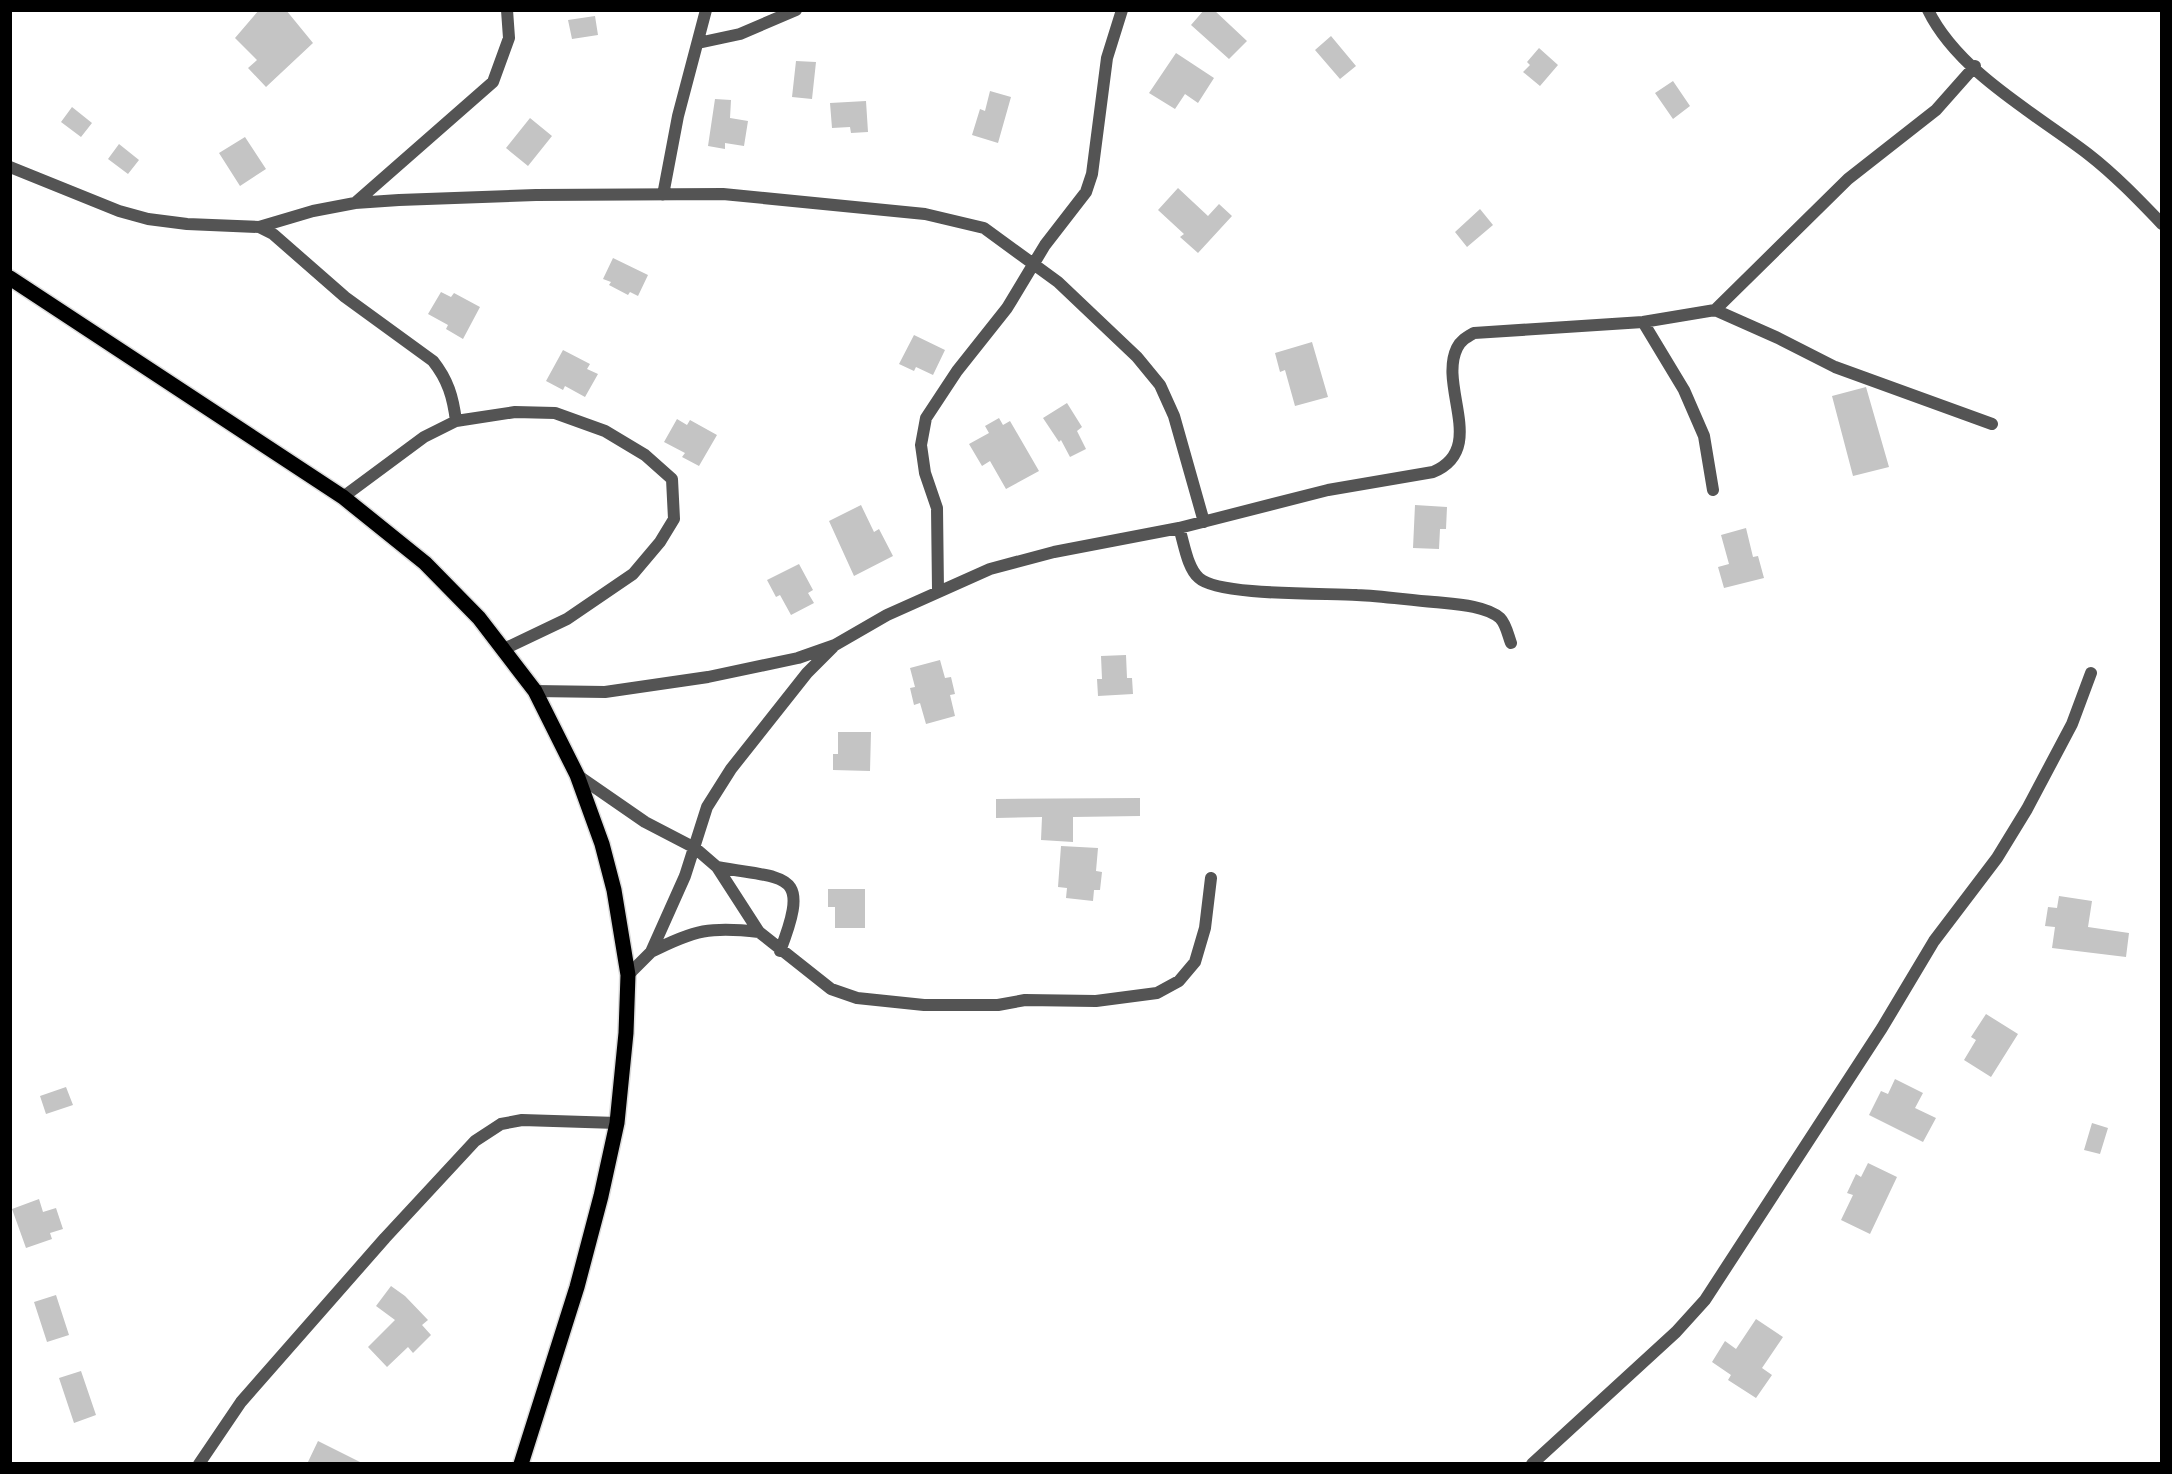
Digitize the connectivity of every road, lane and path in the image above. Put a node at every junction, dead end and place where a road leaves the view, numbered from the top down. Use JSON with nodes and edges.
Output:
{"nodes":[{"id":1,"x":507,"y":10,"type":"edge"},
{"id":2,"x":706,"y":10,"type":"edge"},
{"id":3,"x":796,"y":10,"type":"edge"},
{"id":4,"x":1122,"y":10,"type":"edge"},
{"id":5,"x":1928,"y":10,"type":"edge"},
{"id":6,"x":698,"y":43,"type":"junction"},
{"id":7,"x":1975,"y":66,"type":"junction"},
{"id":8,"x":10,"y":167,"type":"edge"},
{"id":9,"x":663,"y":195,"type":"junction"},
{"id":10,"x":354,"y":203,"type":"junction"},
{"id":11,"x":2162,"y":224,"type":"edge"},
{"id":12,"x":259,"y":226,"type":"junction"},
{"id":13,"x":1032,"y":264,"type":"junction"},
{"id":14,"x":10,"y":278,"type":"edge"},
{"id":15,"x":1714,"y":310,"type":"junction"},
{"id":16,"x":1643,"y":322,"type":"junction"},
{"id":17,"x":456,"y":421,"type":"junction"},
{"id":18,"x":1992,"y":424,"type":"dead end"},
{"id":19,"x":1713,"y":490,"type":"dead end"},
{"id":20,"x":343,"y":497,"type":"junction"},
{"id":21,"x":1204,"y":522,"type":"junction"},
{"id":22,"x":1179,"y":528,"type":"junction"},
{"id":23,"x":938,"y":590,"type":"junction"},
{"id":24,"x":1511,"y":643,"type":"dead end"},
{"id":25,"x":835,"y":645,"type":"junction"},
{"id":26,"x":504,"y":649,"type":"junction"},
{"id":27,"x":2091,"y":673,"type":"dead end"},
{"id":28,"x":535,"y":691,"type":"junction"},
{"id":29,"x":577,"y":776,"type":"junction"},
{"id":30,"x":695,"y":848,"type":"junction"},
{"id":31,"x":717,"y":867,"type":"junction"},
{"id":32,"x":1210,"y":878,"type":"dead end"},
{"id":33,"x":759,"y":932,"type":"junction"},
{"id":34,"x":780,"y":951,"type":"junction"},
{"id":35,"x":651,"y":952,"type":"junction"},
{"id":36,"x":628,"y":975,"type":"junction"},
{"id":37,"x":617,"y":1123,"type":"junction"},
{"id":38,"x":199,"y":1464,"type":"edge"},
{"id":39,"x":521,"y":1464,"type":"edge"},
{"id":40,"x":1532,"y":1464,"type":"edge"}],
"edges":[{"from":1,"to":10,"type":"street"},
{"from":2,"to":6,"type":"street"},
{"from":3,"to":6,"type":"street"},
{"from":4,"to":13,"type":"street"},
{"from":5,"to":7,"type":"street"},
{"from":6,"to":9,"type":"street"},
{"from":7,"to":11,"type":"street"},
{"from":7,"to":15,"type":"street"},
{"from":8,"to":12,"type":"street"},
{"from":9,"to":10,"type":"street"},
{"from":9,"to":13,"type":"street"},
{"from":10,"to":12,"type":"street"},
{"from":12,"to":17,"type":"street"},
{"from":13,"to":21,"type":"street"},
{"from":13,"to":23,"type":"street"},
{"from":14,"to":20,"type":"main road"},
{"from":15,"to":16,"type":"street"},
{"from":15,"to":18,"type":"street"},
{"from":16,"to":19,"type":"street"},
{"from":16,"to":21,"type":"street"},
{"from":17,"to":20,"type":"street"},
{"from":17,"to":26,"type":"street"},
{"from":20,"to":26,"type":"main road"},
{"from":21,"to":22,"type":"street"},
{"from":22,"to":23,"type":"street"},
{"from":22,"to":24,"type":"street"},
{"from":23,"to":25,"type":"street"},
{"from":25,"to":28,"type":"street"},
{"from":25,"to":30,"type":"street"},
{"from":26,"to":28,"type":"main road"},
{"from":27,"to":40,"type":"street"},
{"from":28,"to":29,"type":"main road"},
{"from":29,"to":30,"type":"street"},
{"from":29,"to":36,"type":"main road"},
{"from":30,"to":31,"type":"street"},
{"from":30,"to":35,"type":"street"},
{"from":31,"to":33,"type":"street"},
{"from":31,"to":34,"type":"street"},
{"from":32,"to":34,"type":"street"},
{"from":33,"to":34,"type":"street"},
{"from":33,"to":35,"type":"street"},
{"from":35,"to":36,"type":"street"},
{"from":36,"to":37,"type":"main road"},
{"from":37,"to":38,"type":"street"},
{"from":37,"to":39,"type":"main road"}]}
